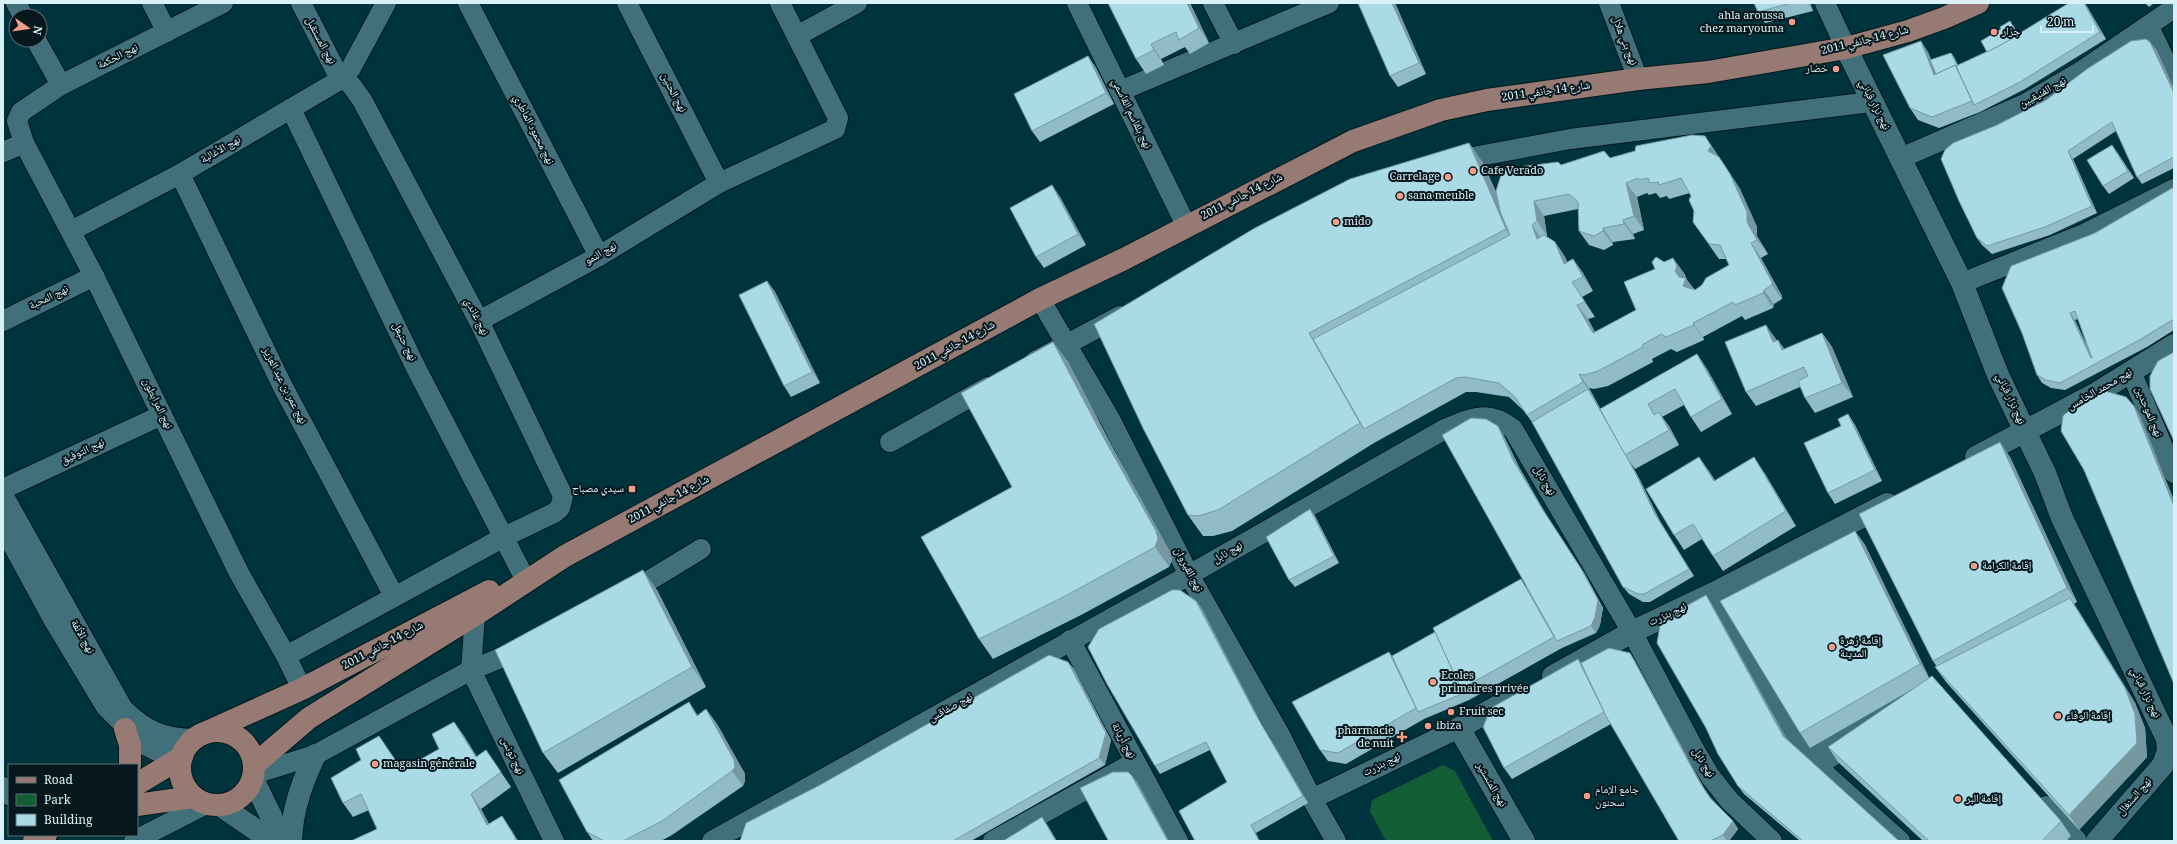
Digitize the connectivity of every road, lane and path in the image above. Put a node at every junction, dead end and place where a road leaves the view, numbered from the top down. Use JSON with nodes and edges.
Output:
{"nodes":[{"id":1,"x":152,"y":3,"type":"edge"},
{"id":2,"x":223,"y":3,"type":"edge"},
{"id":3,"x":301,"y":3,"type":"edge"},
{"id":4,"x":386,"y":3,"type":"edge"},
{"id":5,"x":468,"y":3,"type":"edge"},
{"id":6,"x":627,"y":3,"type":"edge"},
{"id":7,"x":780,"y":3,"type":"edge"},
{"id":8,"x":857,"y":3,"type":"edge"},
{"id":9,"x":1076,"y":3,"type":"edge"},
{"id":10,"x":1213,"y":3,"type":"edge"},
{"id":11,"x":1329,"y":3,"type":"edge"},
{"id":12,"x":1609,"y":3,"type":"edge"},
{"id":13,"x":1825,"y":3,"type":"edge"},
{"id":14,"x":1969,"y":5,"type":"edge"},
{"id":15,"x":2174,"y":8,"type":"edge"},
{"id":16,"x":2149,"y":27,"type":"junction"},
{"id":17,"x":167,"y":32,"type":"junction"},
{"id":18,"x":797,"y":36,"type":"junction"},
{"id":19,"x":1234,"y":44,"type":"junction"},
{"id":20,"x":40,"y":48,"type":"edge"},
{"id":21,"x":1846,"y":48,"type":"junction"},
{"id":22,"x":343,"y":78,"type":"junction"},
{"id":23,"x":1638,"y":79,"type":"junction"},
{"id":24,"x":2174,"y":79,"type":"edge"},
{"id":25,"x":61,"y":85,"type":"junction"},
{"id":26,"x":1120,"y":90,"type":"junction"},
{"id":27,"x":1872,"y":102,"type":"junction"},
{"id":28,"x":291,"y":109,"type":"junction"},
{"id":29,"x":18,"y":116,"type":"joint"},
{"id":30,"x":24,"y":143,"type":"junction"},
{"id":31,"x":3,"y":152,"type":"edge"},
{"id":32,"x":1901,"y":158,"type":"junction"},
{"id":33,"x":1435,"y":165,"type":"edge"},
{"id":34,"x":180,"y":174,"type":"junction"},
{"id":35,"x":719,"y":183,"type":"junction"},
{"id":36,"x":2174,"y":189,"type":"edge"},
{"id":37,"x":1186,"y":225,"type":"junction"},
{"id":38,"x":71,"y":231,"type":"junction"},
{"id":39,"x":599,"y":256,"type":"junction"},
{"id":40,"x":94,"y":276,"type":"junction"},
{"id":41,"x":1962,"y":283,"type":"junction"},
{"id":42,"x":1040,"y":299,"type":"junction"},
{"id":43,"x":1135,"y":308,"type":"edge"},
{"id":44,"x":3,"y":321,"type":"edge"},
{"id":45,"x":479,"y":321,"type":"junction"},
{"id":46,"x":1066,"y":344,"type":"junction"},
{"id":47,"x":2174,"y":345,"type":"edge"},
{"id":48,"x":2131,"y":372,"type":"junction"},
{"id":49,"x":162,"y":415,"type":"junction"},
{"id":50,"x":2025,"y":432,"type":"junction"},
{"id":51,"x":890,"y":442,"type":"dead end"},
{"id":52,"x":1957,"y":467,"type":"edge"},
{"id":53,"x":2174,"y":473,"type":"edge"},
{"id":54,"x":3,"y":490,"type":"edge"},
{"id":55,"x":3,"y":495,"type":"edge"},
{"id":56,"x":1902,"y":496,"type":"edge"},
{"id":57,"x":3,"y":527,"type":"edge"},
{"id":58,"x":504,"y":537,"type":"junction"},
{"id":59,"x":701,"y":549,"type":"dead end"},
{"id":60,"x":564,"y":556,"type":"junction"},
{"id":61,"x":522,"y":573,"type":"junction"},
{"id":62,"x":1189,"y":575,"type":"junction"},
{"id":63,"x":1714,"y":593,"type":"junction"},
{"id":64,"x":394,"y":596,"type":"junction"},
{"id":65,"x":612,"y":602,"type":"edge"},
{"id":66,"x":474,"y":615,"type":"junction"},
{"id":67,"x":1632,"y":632,"type":"junction"},
{"id":68,"x":71,"y":633,"type":"junction"},
{"id":69,"x":544,"y":638,"type":"edge"},
{"id":70,"x":1070,"y":640,"type":"junction"},
{"id":71,"x":286,"y":656,"type":"junction"},
{"id":72,"x":471,"y":670,"type":"junction"},
{"id":73,"x":302,"y":689,"type":"junction"},
{"id":74,"x":1459,"y":728,"type":"junction"},
{"id":75,"x":125,"y":729,"type":"junction"},
{"id":76,"x":190,"y":746,"type":"junction"},
{"id":77,"x":315,"y":755,"type":"junction"},
{"id":78,"x":2168,"y":761,"type":"edge"},
{"id":79,"x":1134,"y":762,"type":"junction"},
{"id":80,"x":130,"y":764,"type":"edge"},
{"id":81,"x":254,"y":773,"type":"junction"},
{"id":82,"x":138,"y":783,"type":"edge"},
{"id":83,"x":2036,"y":795,"type":"edge"},
{"id":84,"x":1312,"y":799,"type":"junction"},
{"id":85,"x":207,"y":802,"type":"junction"},
{"id":86,"x":138,"y":806,"type":"edge"},
{"id":87,"x":717,"y":840,"type":"edge"},
{"id":88,"x":134,"y":841,"type":"edge"},
{"id":89,"x":272,"y":841,"type":"edge"},
{"id":90,"x":278,"y":841,"type":"edge"},
{"id":91,"x":291,"y":841,"type":"edge"},
{"id":92,"x":554,"y":841,"type":"edge"},
{"id":93,"x":993,"y":841,"type":"edge"},
{"id":94,"x":1178,"y":841,"type":"edge"},
{"id":95,"x":1336,"y":841,"type":"edge"},
{"id":96,"x":1524,"y":841,"type":"edge"},
{"id":97,"x":1772,"y":841,"type":"edge"},
{"id":98,"x":1900,"y":841,"type":"edge"},
{"id":99,"x":2077,"y":841,"type":"edge"},
{"id":100,"x":2097,"y":841,"type":"edge"}],
"edges":[{"from":1,"to":17,"type":"street"},
{"from":2,"to":17,"type":"street","name":"نهج الحكمة"},
{"from":3,"to":22,"type":"street","name":"نهج المستقبل"},
{"from":4,"to":22,"type":"street","name":"نهج الأغالبة"},
{"from":5,"to":39,"type":"street","name":"نهج محمود الماطري"},
{"from":6,"to":35,"type":"street","name":"نهج الحنين"},
{"from":7,"to":18,"type":"street","name":"نهج النمو"},
{"from":8,"to":18,"type":"street"},
{"from":9,"to":26,"type":"street","name":"نهج بلقاسم القاسمي"},
{"from":10,"to":19,"type":"street"},
{"from":11,"to":19,"type":"street"},
{"from":12,"to":23,"type":"street","name":"نهج بني هلال"},
{"from":13,"to":21,"type":"street"},
{"from":14,"to":21,"type":"main road","name":"شارع 14 جانفي 2011"},
{"from":15,"to":16,"type":"street","name":"نهج الفنيقيين"},
{"from":16,"to":24,"type":"street"},
{"from":16,"to":32,"type":"street","name":"نهج الفنيقيين"},
{"from":17,"to":25,"type":"street","name":"نهج الحكمة"},
{"from":18,"to":35,"type":"street","name":"نهج النمو"},
{"from":19,"to":26,"type":"street"},
{"from":20,"to":25,"type":"street"},
{"from":21,"to":23,"type":"main road","name":"شارع 14 جانفي 2011"},
{"from":21,"to":27,"type":"street","name":"نهج نزار قباني"},
{"from":22,"to":28,"type":"street","name":"نهج الأغالبة"},
{"from":22,"to":45,"type":"street","name":"نهج غاندي"},
{"from":23,"to":37,"type":"main road","name":"شارع 14 جانفي 2011"},
{"from":25,"to":29,"type":"street","name":"نهج الحكمة"},
{"from":26,"to":37,"type":"street","name":"نهج بلقاسم القاسمي"},
{"from":27,"to":32,"type":"street","name":"نهج نزار قباني"},
{"from":27,"to":33,"type":"street"},
{"from":28,"to":34,"type":"street","name":"نهج الأغالبة"},
{"from":28,"to":58,"type":"street","name":"نهج حنبعل"},
{"from":29,"to":30,"type":"street","name":"نهج المرابطون"},
{"from":30,"to":31,"type":"street"},
{"from":30,"to":38,"type":"street","name":"نهج المرابطون"},
{"from":32,"to":41,"type":"street","name":"نهج نزار قباني"},
{"from":34,"to":38,"type":"street","name":"نهج الأغالبة"},
{"from":34,"to":64,"type":"street","name":"نهج عمر بن عبد العزيز"},
{"from":35,"to":39,"type":"street","name":"نهج النمو"},
{"from":36,"to":41,"type":"street"},
{"from":37,"to":42,"type":"main road","name":"شارع 14 جانفي 2011"},
{"from":38,"to":40,"type":"street","name":"نهج المرابطون"},
{"from":39,"to":45,"type":"street","name":"نهج النمو"},
{"from":40,"to":44,"type":"street","name":"نهج المحبة"},
{"from":40,"to":49,"type":"street","name":"نهج المرابطون"},
{"from":41,"to":50,"type":"street","name":"نهج نزار قباني"},
{"from":42,"to":46,"type":"street","name":"نهج القيروان"},
{"from":42,"to":60,"type":"main road","name":"شارع 14 جانفي 2011"},
{"from":43,"to":46,"type":"street"},
{"from":45,"to":58,"type":"street","name":"نهج غاندي"},
{"from":46,"to":51,"type":"street"},
{"from":46,"to":62,"type":"street","name":"نهج القيروان"},
{"from":47,"to":48,"type":"street","name":"نهج محمد الخامس"},
{"from":48,"to":50,"type":"street","name":"نهج محمد الخامس"},
{"from":48,"to":53,"type":"street","name":"نهج الموحدين"},
{"from":49,"to":54,"type":"street","name":"نهج التوفيق"},
{"from":49,"to":71,"type":"street","name":"نهج المرابطون"},
{"from":50,"to":52,"type":"street"},
{"from":50,"to":78,"type":"street","name":"نهج نزار قباني"},
{"from":55,"to":68,"type":"street","name":"نهج الألفة"},
{"from":56,"to":63,"type":"street","name":"نهج بنزرت"},
{"from":57,"to":68,"type":"street","name":"نهج الألفة"},
{"from":58,"to":61,"type":"street","name":"نهج حنبعل"},
{"from":58,"to":64,"type":"street"},
{"from":59,"to":65,"type":"street"},
{"from":60,"to":61,"type":"main road","name":"شارع 14 جانفي 2011"},
{"from":60,"to":66,"type":"main road","name":"شارع 14 جانفي 2011"},
{"from":61,"to":73,"type":"main road","name":"شارع 14 جانفي 2011"},
{"from":62,"to":67,"type":"street","name":"نهج نابل"},
{"from":62,"to":70,"type":"street","name":"نهج صفاقس"},
{"from":62,"to":84,"type":"street","name":"نهج القيروان"},
{"from":63,"to":67,"type":"street","name":"نهج بنزرت"},
{"from":63,"to":98,"type":"street"},
{"from":64,"to":71,"type":"street"},
{"from":66,"to":72,"type":"street"},
{"from":66,"to":81,"type":"main road","name":"شارع 14 جانفي 2011"},
{"from":67,"to":74,"type":"street","name":"نهج بنزرت"},
{"from":67,"to":97,"type":"street","name":"نهج نابل"},
{"from":68,"to":75,"type":"street","name":"نهج الألفة"},
{"from":68,"to":76,"type":"street","name":"نهج الألفة"},
{"from":69,"to":72,"type":"street"},
{"from":70,"to":79,"type":"street","name":"نهج أريانة"},
{"from":70,"to":87,"type":"street","name":"نهج صفاقس"},
{"from":71,"to":73,"type":"street","name":"نهج المرابطون"},
{"from":72,"to":77,"type":"street"},
{"from":72,"to":92,"type":"street","name":"نهج تونس"},
{"from":73,"to":76,"type":"main road","name":"شارع 14 جانفي 2011"},
{"from":74,"to":84,"type":"street","name":"نهج بنزرت"},
{"from":74,"to":96,"type":"street","name":"نهج المنستير"},
{"from":75,"to":76,"type":"street","name":"نهج الألفة"},
{"from":75,"to":80,"type":"main road"},
{"from":76,"to":81,"type":"main road"},
{"from":76,"to":82,"type":"main road"},
{"from":76,"to":85,"type":"main road"},
{"from":77,"to":81,"type":"street"},
{"from":77,"to":91,"type":"street"},
{"from":78,"to":100,"type":"street","name":"نهج السنغال"},
{"from":79,"to":93,"type":"street"},
{"from":79,"to":94,"type":"street","name":"نهج أريانة"},
{"from":81,"to":85,"type":"main road","name":"شارع 14 جانفي 2011"},
{"from":81,"to":90,"type":"street"},
{"from":83,"to":99,"type":"street"},
{"from":84,"to":95,"type":"street","name":"نهج القيروان"},
{"from":85,"to":86,"type":"main road","name":"شارع 14 جانفي 2011"},
{"from":85,"to":88,"type":"street"},
{"from":85,"to":89,"type":"street"}]}
